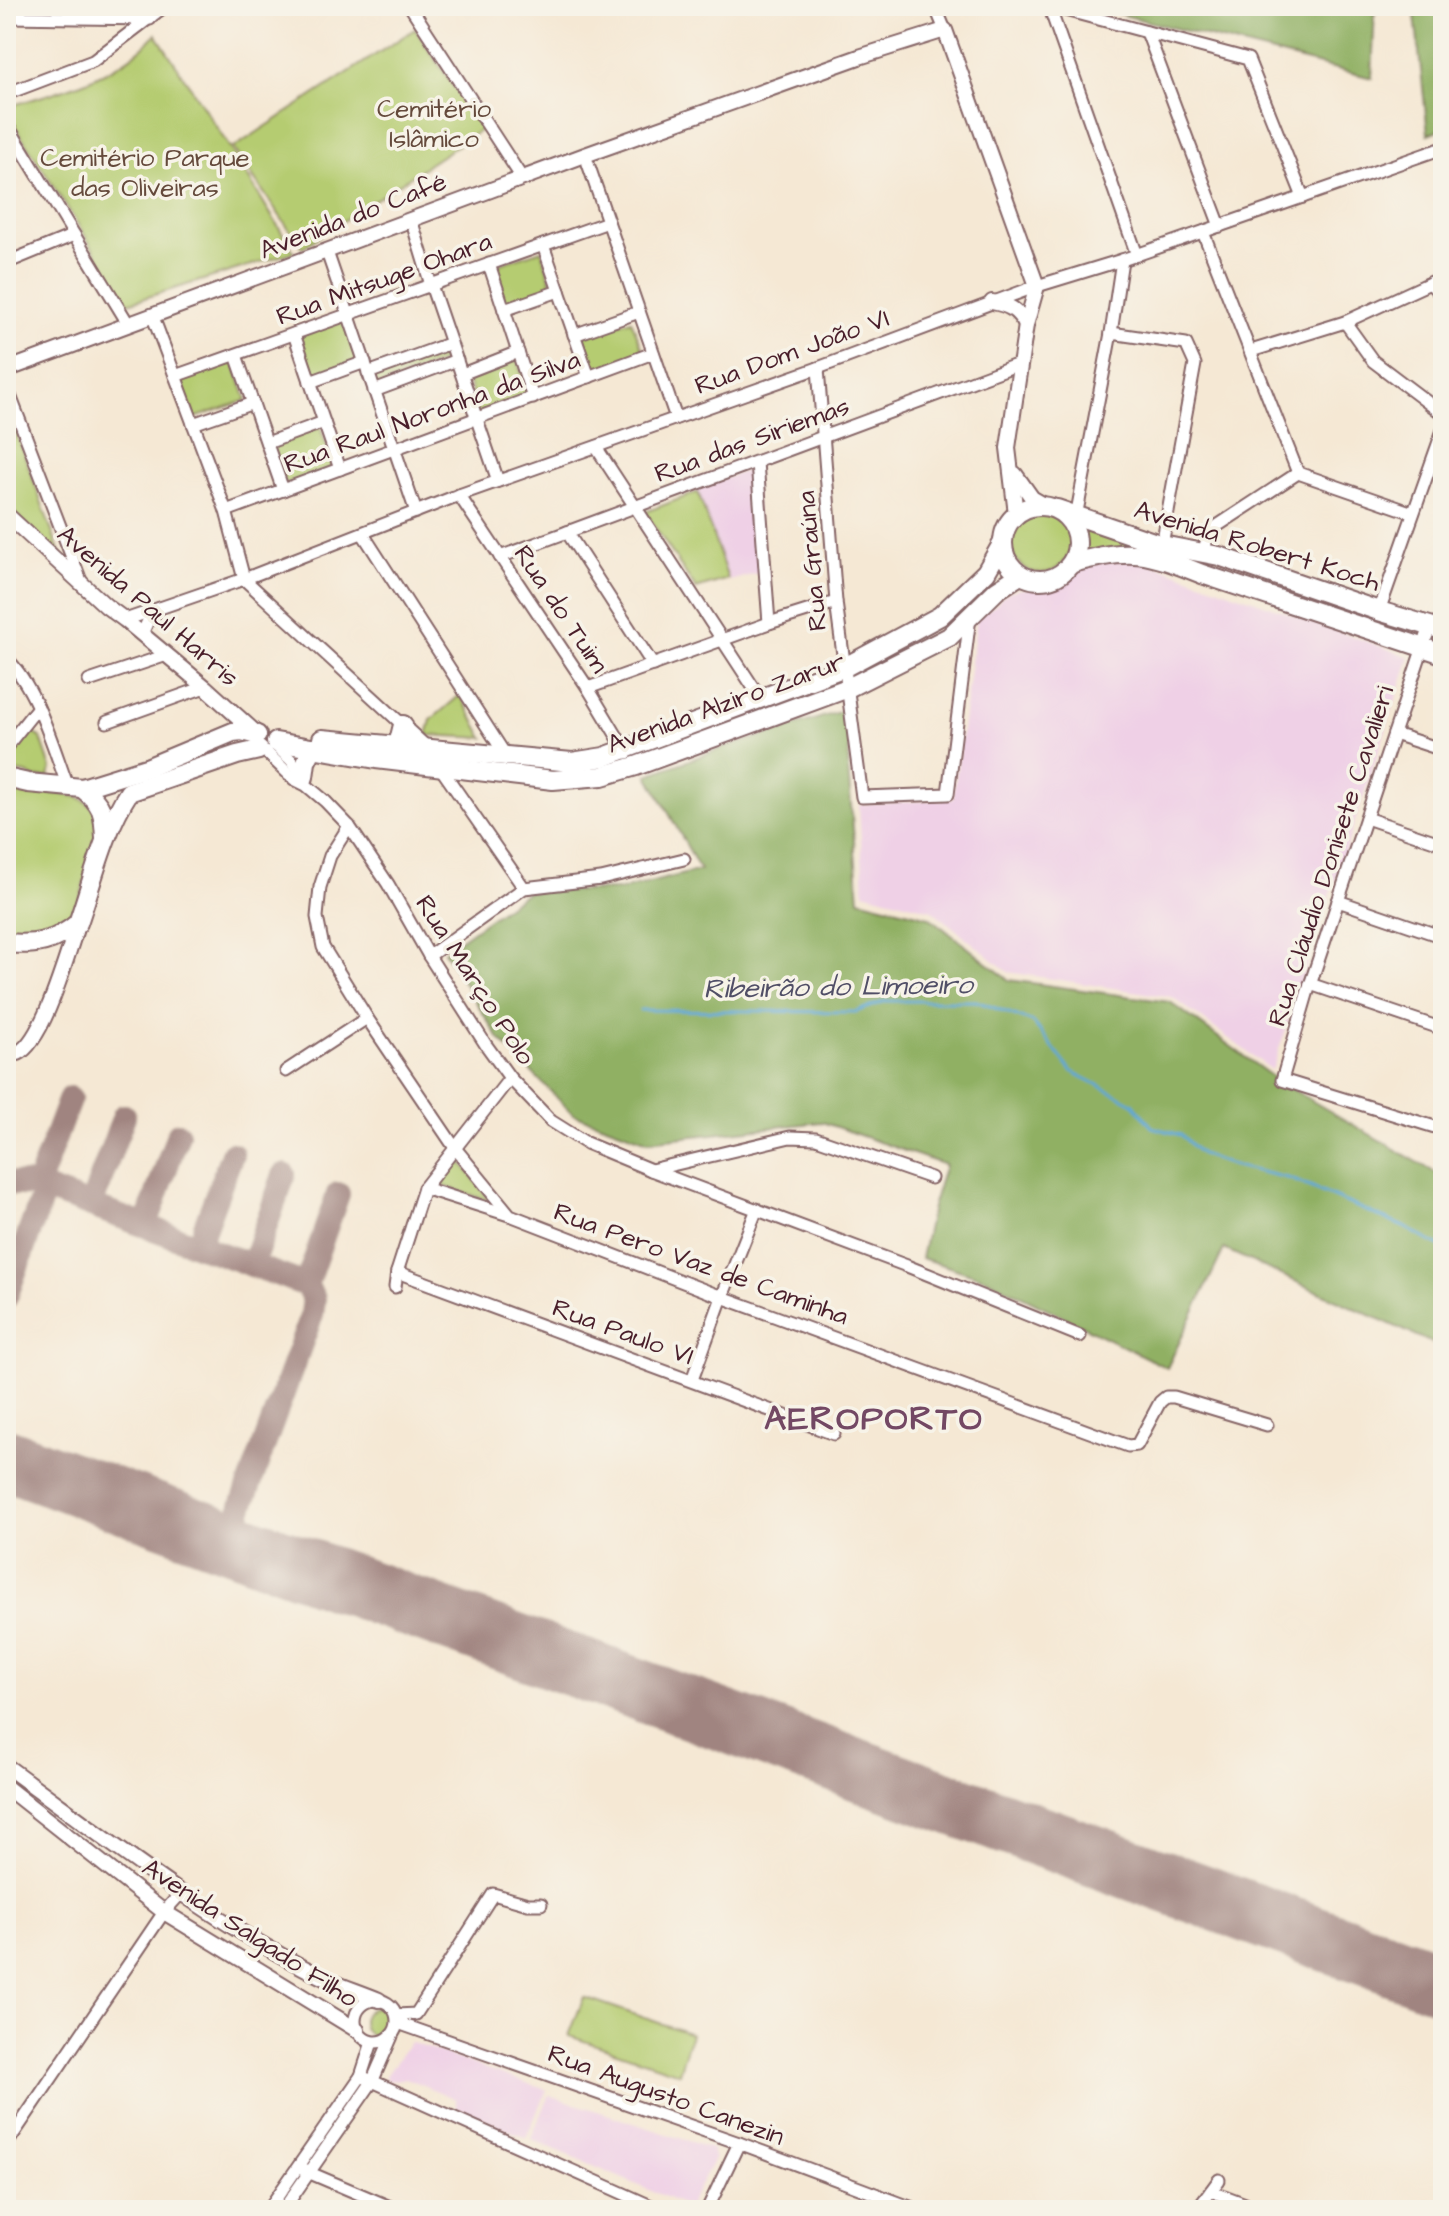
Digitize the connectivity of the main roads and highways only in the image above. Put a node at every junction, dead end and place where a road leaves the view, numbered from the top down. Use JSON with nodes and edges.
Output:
{"nodes":[{"id":1,"x":1052,"y":508,"type":"junction"},
{"id":2,"x":1002,"y":544,"type":"junction"},
{"id":3,"x":1212,"y":554,"type":"junction"},
{"id":4,"x":1073,"y":563,"type":"junction"},
{"id":5,"x":1020,"y":575,"type":"junction"},
{"id":6,"x":1208,"y":575,"type":"junction"},
{"id":7,"x":1436,"y":628,"type":"edge"},
{"id":8,"x":1443,"y":654,"type":"edge"},
{"id":9,"x":403,"y":725,"type":"road end"},
{"id":10,"x":266,"y":742,"type":"junction"},
{"id":11,"x":398,"y":745,"type":"junction"},
{"id":12,"x":313,"y":748,"type":"junction"},
{"id":13,"x":152,"y":775,"type":"junction"},
{"id":14,"x":6,"y":778,"type":"edge"},
{"id":15,"x":305,"y":781,"type":"road end"},
{"id":16,"x":75,"y":787,"type":"junction"},
{"id":17,"x":105,"y":842,"type":"junction"},
{"id":18,"x":6,"y":943,"type":"edge"}],
"edges":[{"from":1,"to":2,"type":"main road"},
{"from":1,"to":3,"type":"main road","name":"Avenida Robert Koch"},
{"from":1,"to":4,"type":"main road"},
{"from":2,"to":5,"type":"main road"},
{"from":2,"to":11,"type":"main road","name":"Avenida Alziro Zarur"},
{"from":3,"to":6,"type":"main road"},
{"from":3,"to":7,"type":"main road","name":"Avenida Robert Koch"},
{"from":4,"to":5,"type":"main road"},
{"from":4,"to":6,"type":"main road","name":"Avenida Robert Koch"},
{"from":5,"to":12,"type":"main road","name":"Avenida Alziro Zarur"},
{"from":6,"to":8,"type":"main road","name":"Avenida Robert Koch"},
{"from":9,"to":11,"type":"main road"},
{"from":10,"to":11,"type":"main road","name":"Avenida Alziro Zarur"},
{"from":10,"to":12,"type":"main road","name":"Avenida Alziro Zarur"},
{"from":10,"to":13,"type":"main road"},
{"from":12,"to":15,"type":"main road"},
{"from":13,"to":16,"type":"main road"},
{"from":13,"to":17,"type":"main road"},
{"from":14,"to":16,"type":"main road"},
{"from":16,"to":17,"type":"main road"},
{"from":17,"to":18,"type":"main road"}]}
